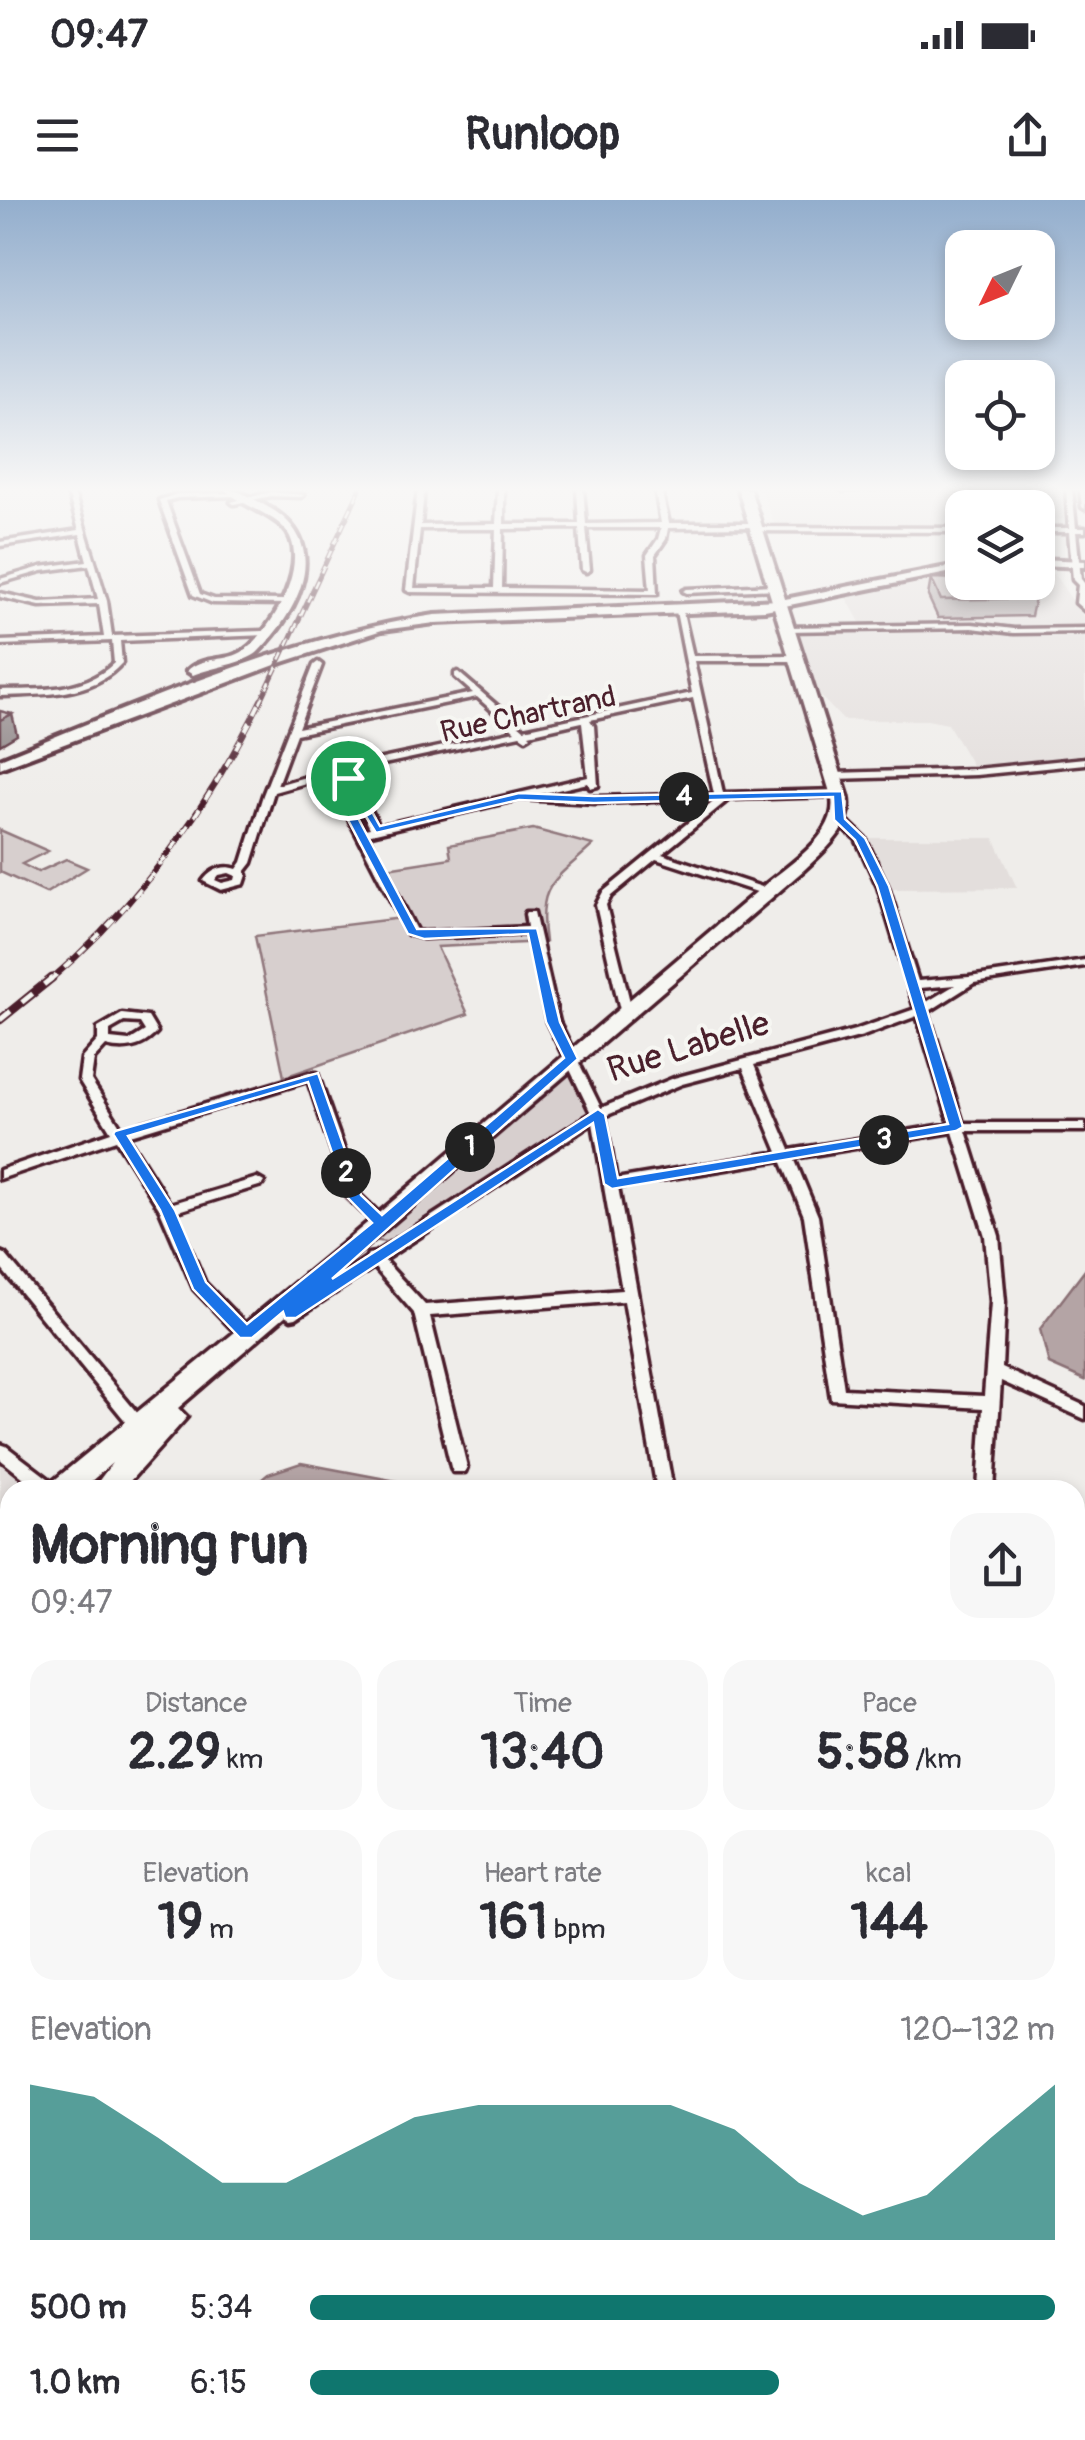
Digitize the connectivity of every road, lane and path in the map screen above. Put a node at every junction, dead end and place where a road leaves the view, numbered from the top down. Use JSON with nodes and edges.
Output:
{"nodes":[{"id":1,"x":100,"y":594,"type":"edge"},
{"id":2,"x":197,"y":594,"type":"edge"},
{"id":3,"x":281,"y":594,"type":"edge"},
{"id":4,"x":744,"y":594,"type":"edge"},
{"id":5,"x":787,"y":594,"type":"edge"},
{"id":6,"x":0,"y":595,"type":"edge"},
{"id":7,"x":777,"y":595,"type":"junction"},
{"id":8,"x":103,"y":602,"type":"junction"},
{"id":9,"x":278,"y":602,"type":"junction"},
{"id":10,"x":678,"y":610,"type":"junction"},
{"id":11,"x":787,"y":629,"type":"junction"},
{"id":12,"x":1085,"y":630,"type":"edge"},
{"id":13,"x":263,"y":634,"type":"junction"},
{"id":14,"x":112,"y":639,"type":"junction"},
{"id":15,"x":0,"y":643,"type":"edge"},
{"id":16,"x":797,"y":658,"type":"junction"},
{"id":17,"x":689,"y":659,"type":"junction"},
{"id":18,"x":318,"y":664,"type":"dead end"},
{"id":19,"x":194,"y":671,"type":"junction"},
{"id":20,"x":458,"y":675,"type":"dead end"},
{"id":21,"x":213,"y":681,"type":"junction"},
{"id":22,"x":195,"y":688,"type":"junction"},
{"id":23,"x":0,"y":693,"type":"edge"},
{"id":24,"x":480,"y":694,"type":"junction"},
{"id":25,"x":697,"y":698,"type":"junction"},
{"id":26,"x":587,"y":722,"type":"junction"},
{"id":27,"x":296,"y":732,"type":"junction"},
{"id":28,"x":525,"y":736,"type":"junction"},
{"id":29,"x":1085,"y":761,"type":"edge"},
{"id":30,"x":0,"y":764,"type":"edge"},
{"id":31,"x":347,"y":774,"type":"junction"},
{"id":32,"x":332,"y":778,"type":"junction"},
{"id":33,"x":592,"y":780,"type":"junction"},
{"id":34,"x":836,"y":784,"type":"junction"},
{"id":35,"x":270,"y":790,"type":"junction"},
{"id":36,"x":519,"y":796,"type":"junction"},
{"id":37,"x":723,"y":796,"type":"junction"},
{"id":38,"x":594,"y":800,"type":"junction"},
{"id":39,"x":840,"y":820,"type":"junction"},
{"id":40,"x":376,"y":830,"type":"junction"},
{"id":41,"x":361,"y":833,"type":"junction"},
{"id":42,"x":656,"y":856,"type":"junction"},
{"id":43,"x":239,"y":873,"type":"dead end"},
{"id":44,"x":766,"y":892,"type":"junction"},
{"id":45,"x":530,"y":914,"type":"dead end"},
{"id":46,"x":533,"y":930,"type":"junction"},
{"id":47,"x":1085,"y":963,"type":"edge"},
{"id":48,"x":971,"y":980,"type":"junction"},
{"id":49,"x":914,"y":985,"type":"junction"},
{"id":50,"x":626,"y":1010,"type":"junction"},
{"id":51,"x":921,"y":1011,"type":"junction"},
{"id":52,"x":104,"y":1040,"type":"dead end"},
{"id":53,"x":571,"y":1059,"type":"junction"},
{"id":54,"x":748,"y":1065,"type":"junction"},
{"id":55,"x":598,"y":1114,"type":"junction"},
{"id":56,"x":1085,"y":1126,"type":"edge"},
{"id":57,"x":956,"y":1127,"type":"junction"},
{"id":58,"x":120,"y":1134,"type":"junction"},
{"id":59,"x":788,"y":1157,"type":"junction"},
{"id":60,"x":2,"y":1173,"type":"edge"},
{"id":61,"x":257,"y":1182,"type":"dead end"},
{"id":62,"x":612,"y":1184,"type":"junction"},
{"id":63,"x":167,"y":1210,"type":"junction"},
{"id":64,"x":382,"y":1223,"type":"junction"},
{"id":65,"x":360,"y":1255,"type":"junction"},
{"id":66,"x":0,"y":1257,"type":"edge"},
{"id":67,"x":630,"y":1295,"type":"junction"},
{"id":68,"x":421,"y":1311,"type":"junction"},
{"id":69,"x":246,"y":1334,"type":"junction"},
{"id":70,"x":993,"y":1371,"type":"junction"},
{"id":71,"x":991,"y":1402,"type":"junction"},
{"id":72,"x":1085,"y":1412,"type":"edge"},
{"id":73,"x":138,"y":1425,"type":"junction"},
{"id":74,"x":0,"y":1450,"type":"edge"},
{"id":75,"x":459,"y":1467,"type":"dead end"},
{"id":76,"x":39,"y":1480,"type":"edge"},
{"id":77,"x":74,"y":1480,"type":"edge"},
{"id":78,"x":115,"y":1480,"type":"edge"},
{"id":79,"x":663,"y":1480,"type":"edge"},
{"id":80,"x":987,"y":1480,"type":"edge"}],
"edges":[{"from":1,"to":8,"type":"street"},
{"from":2,"to":9,"type":"street"},
{"from":3,"to":9,"type":"street"},
{"from":4,"to":7,"type":"street"},
{"from":5,"to":7,"type":"street"},
{"from":6,"to":8,"type":"street"},
{"from":7,"to":10,"type":"street"},
{"from":7,"to":11,"type":"main road"},
{"from":8,"to":14,"type":"street"},
{"from":9,"to":13,"type":"street"},
{"from":10,"to":17,"type":"street"},
{"from":10,"to":21,"type":"street"},
{"from":11,"to":12,"type":"street"},
{"from":11,"to":16,"type":"main road"},
{"from":13,"to":14,"type":"street"},
{"from":13,"to":19,"type":"street"},
{"from":14,"to":15,"type":"street"},
{"from":14,"to":23,"type":"street"},
{"from":16,"to":17,"type":"street"},
{"from":16,"to":34,"type":"main road"},
{"from":17,"to":25,"type":"street"},
{"from":18,"to":27,"type":"street"},
{"from":19,"to":21,"type":"street"},
{"from":19,"to":22,"type":"street"},
{"from":20,"to":24,"type":"street"},
{"from":21,"to":22,"type":"street"},
{"from":22,"to":30,"type":"street"},
{"from":24,"to":27,"type":"street"},
{"from":24,"to":28,"type":"street"},
{"from":25,"to":26,"type":"street","name":"Rue Chartrand"},
{"from":25,"to":37,"type":"street"},
{"from":26,"to":28,"type":"street","name":"Rue Chartrand"},
{"from":26,"to":33,"type":"street"},
{"from":27,"to":35,"type":"street"},
{"from":28,"to":31,"type":"street","name":"Rue Chartrand"},
{"from":29,"to":34,"type":"street"},
{"from":31,"to":32,"type":"street","name":"Rue Chartrand"},
{"from":31,"to":40,"type":"street"},
{"from":32,"to":35,"type":"street","name":"Rue Chartrand"},
{"from":32,"to":41,"type":"street"},
{"from":33,"to":36,"type":"street"},
{"from":33,"to":38,"type":"street"},
{"from":34,"to":37,"type":"street"},
{"from":34,"to":39,"type":"main road"},
{"from":35,"to":43,"type":"street"},
{"from":36,"to":38,"type":"street"},
{"from":36,"to":40,"type":"street"},
{"from":37,"to":38,"type":"street"},
{"from":37,"to":42,"type":"street"},
{"from":39,"to":44,"type":"main road"},
{"from":39,"to":49,"type":"street"},
{"from":40,"to":41,"type":"street"},
{"from":41,"to":46,"type":"street"},
{"from":42,"to":44,"type":"street"},
{"from":42,"to":50,"type":"street"},
{"from":44,"to":50,"type":"main road"},
{"from":45,"to":46,"type":"street"},
{"from":46,"to":53,"type":"street"},
{"from":47,"to":48,"type":"street"},
{"from":48,"to":49,"type":"street"},
{"from":48,"to":51,"type":"street","name":"Rue Labelle"},
{"from":49,"to":51,"type":"street"},
{"from":50,"to":53,"type":"main road"},
{"from":51,"to":54,"type":"street","name":"Rue Labelle"},
{"from":51,"to":57,"type":"street"},
{"from":52,"to":58,"type":"street"},
{"from":53,"to":55,"type":"street"},
{"from":53,"to":64,"type":"main road"},
{"from":54,"to":55,"type":"street","name":"Rue Labelle"},
{"from":54,"to":59,"type":"street"},
{"from":55,"to":62,"type":"street"},
{"from":55,"to":65,"type":"street","name":"Rue Labelle"},
{"from":56,"to":57,"type":"street"},
{"from":57,"to":59,"type":"street"},
{"from":57,"to":70,"type":"street"},
{"from":58,"to":60,"type":"street"},
{"from":58,"to":63,"type":"street"},
{"from":58,"to":64,"type":"street"},
{"from":59,"to":62,"type":"street"},
{"from":59,"to":71,"type":"street"},
{"from":61,"to":63,"type":"street"},
{"from":62,"to":67,"type":"street"},
{"from":63,"to":69,"type":"street"},
{"from":64,"to":65,"type":"main road"},
{"from":65,"to":68,"type":"street"},
{"from":65,"to":69,"type":"main road"},
{"from":65,"to":78,"type":"main road","name":"Rue Labelle"},
{"from":66,"to":73,"type":"street"},
{"from":67,"to":68,"type":"street"},
{"from":67,"to":79,"type":"street"},
{"from":68,"to":75,"type":"street"},
{"from":69,"to":73,"type":"main road"},
{"from":70,"to":71,"type":"street"},
{"from":70,"to":72,"type":"street"},
{"from":71,"to":80,"type":"street"},
{"from":73,"to":77,"type":"main road"},
{"from":74,"to":76,"type":"street"}]}
